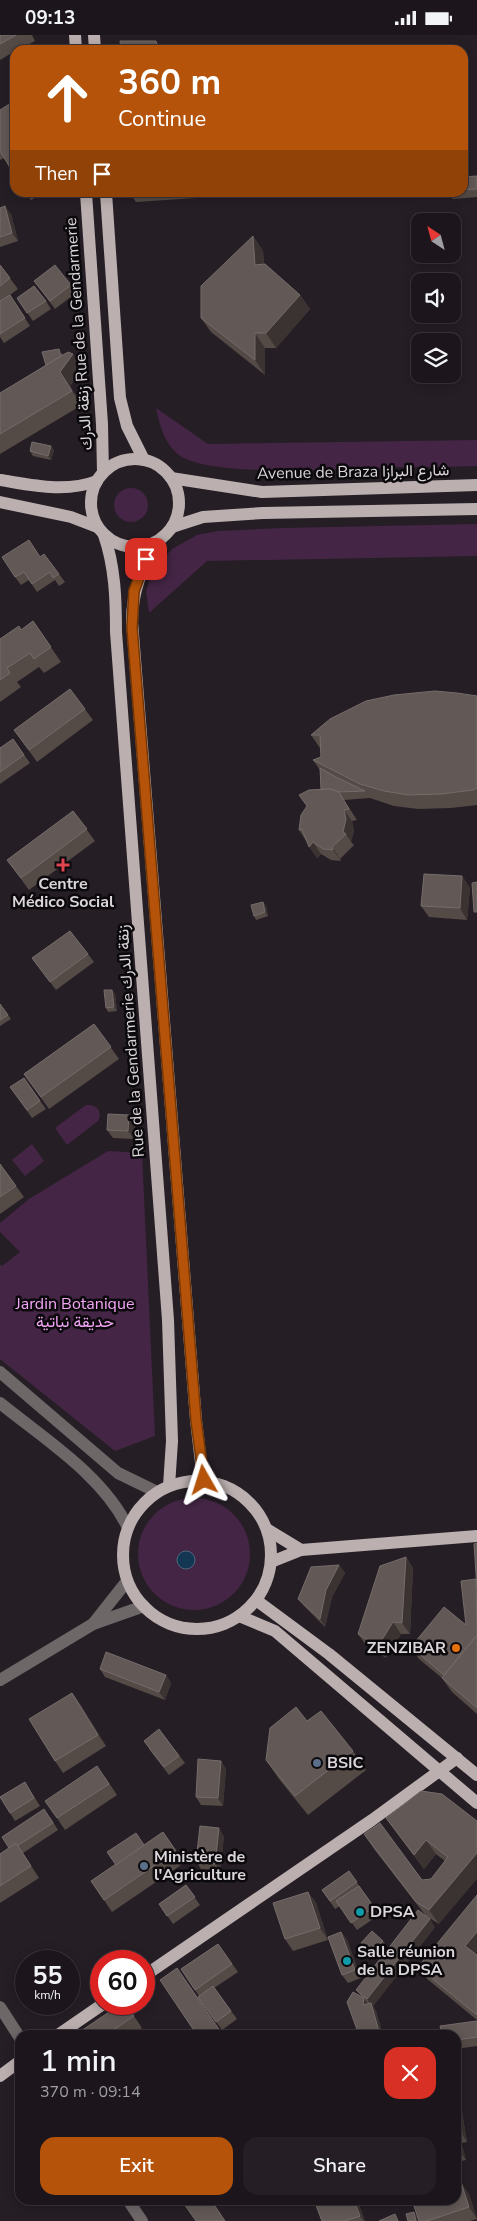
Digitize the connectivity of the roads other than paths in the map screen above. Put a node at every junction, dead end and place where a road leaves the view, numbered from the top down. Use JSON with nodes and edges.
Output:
{"nodes":[{"id":1,"x":86,"y":197,"type":"edge"},
{"id":2,"x":106,"y":197,"type":"edge"},
{"id":3,"x":144,"y":460,"type":"junction"},
{"id":4,"x":100,"y":477,"type":"junction"},
{"id":5,"x":171,"y":478,"type":"junction"},
{"id":6,"x":0,"y":479,"type":"edge"},
{"id":7,"x":477,"y":485,"type":"edge"},
{"id":8,"x":0,"y":502,"type":"edge"},
{"id":9,"x":477,"y":509,"type":"edge"},
{"id":10,"x":172,"y":527,"type":"junction"},
{"id":11,"x":101,"y":531,"type":"junction"},
{"id":12,"x":157,"y":541,"type":"junction"},
{"id":13,"x":0,"y":1372,"type":"edge"},
{"id":14,"x":0,"y":1403,"type":"edge"},
{"id":15,"x":204,"y":1480,"type":"junction"},
{"id":16,"x":169,"y":1486,"type":"junction"},
{"id":17,"x":157,"y":1492,"type":"junction"},
{"id":18,"x":128,"y":1528,"type":"junction"},
{"id":19,"x":268,"y":1530,"type":"junction"},
{"id":20,"x":477,"y":1536,"type":"edge"},
{"id":21,"x":301,"y":1550,"type":"junction"},
{"id":22,"x":271,"y":1562,"type":"junction"},
{"id":23,"x":127,"y":1581,"type":"junction"},
{"id":24,"x":256,"y":1600,"type":"junction"},
{"id":25,"x":144,"y":1606,"type":"junction"},
{"id":26,"x":239,"y":1616,"type":"junction"},
{"id":27,"x":93,"y":1624,"type":"junction"},
{"id":28,"x":0,"y":1680,"type":"edge"},
{"id":29,"x":457,"y":1758,"type":"junction"},
{"id":30,"x":438,"y":1772,"type":"junction"},
{"id":31,"x":477,"y":1775,"type":"edge"},
{"id":32,"x":477,"y":1803,"type":"edge"},
{"id":33,"x":155,"y":1968,"type":"edge"},
{"id":34,"x":0,"y":2007,"type":"edge"},
{"id":35,"x":90,"y":2013,"type":"edge"},
{"id":36,"x":65,"y":2030,"type":"edge"},
{"id":37,"x":15,"y":2031,"type":"edge"},
{"id":38,"x":15,"y":2065,"type":"edge"},
{"id":39,"x":0,"y":2076,"type":"edge"},
{"id":40,"x":131,"y":2205,"type":"edge"},
{"id":41,"x":142,"y":2221,"type":"edge"}],
"edges":[{"from":1,"to":4,"type":"main road","name":"زنقة الدرك Rue de la Gendarmerie"},
{"from":2,"to":3,"type":"main road"},
{"from":3,"to":4,"type":"main road"},
{"from":3,"to":5,"type":"main road"},
{"from":4,"to":6,"type":"main road"},
{"from":4,"to":11,"type":"main road"},
{"from":5,"to":7,"type":"main road","name":"Avenue de Braza شارع البرازا"},
{"from":5,"to":10,"type":"main road"},
{"from":8,"to":11,"type":"main road"},
{"from":9,"to":10,"type":"main road"},
{"from":10,"to":12,"type":"main road"},
{"from":11,"to":12,"type":"main road"},
{"from":11,"to":16,"type":"main road","name":"Rue de la Gendarmerie زنقة الدرك"},
{"from":12,"to":15,"type":"main road","name":"Rue de la Gendarmerie زنقة الدرك"},
{"from":13,"to":17,"type":"street"},
{"from":14,"to":18,"type":"street"},
{"from":15,"to":16,"type":"main road"},
{"from":15,"to":19,"type":"main road"},
{"from":16,"to":17,"type":"main road"},
{"from":17,"to":18,"type":"main road"},
{"from":18,"to":23,"type":"main road"},
{"from":19,"to":21,"type":"main road"},
{"from":19,"to":22,"type":"main road"},
{"from":20,"to":21,"type":"main road"},
{"from":21,"to":22,"type":"main road"},
{"from":22,"to":24,"type":"main road"},
{"from":23,"to":25,"type":"main road"},
{"from":23,"to":27,"type":"street"},
{"from":24,"to":26,"type":"main road"},
{"from":24,"to":29,"type":"main road"},
{"from":25,"to":26,"type":"main road"},
{"from":25,"to":27,"type":"street"},
{"from":26,"to":30,"type":"main road"},
{"from":27,"to":28,"type":"street"},
{"from":29,"to":30,"type":"main road"},
{"from":29,"to":31,"type":"main road"},
{"from":30,"to":32,"type":"main road"},
{"from":30,"to":33,"type":"main road"},
{"from":34,"to":37,"type":"street"},
{"from":35,"to":36,"type":"main road"},
{"from":38,"to":39,"type":"main road"},
{"from":40,"to":41,"type":"street"}]}
